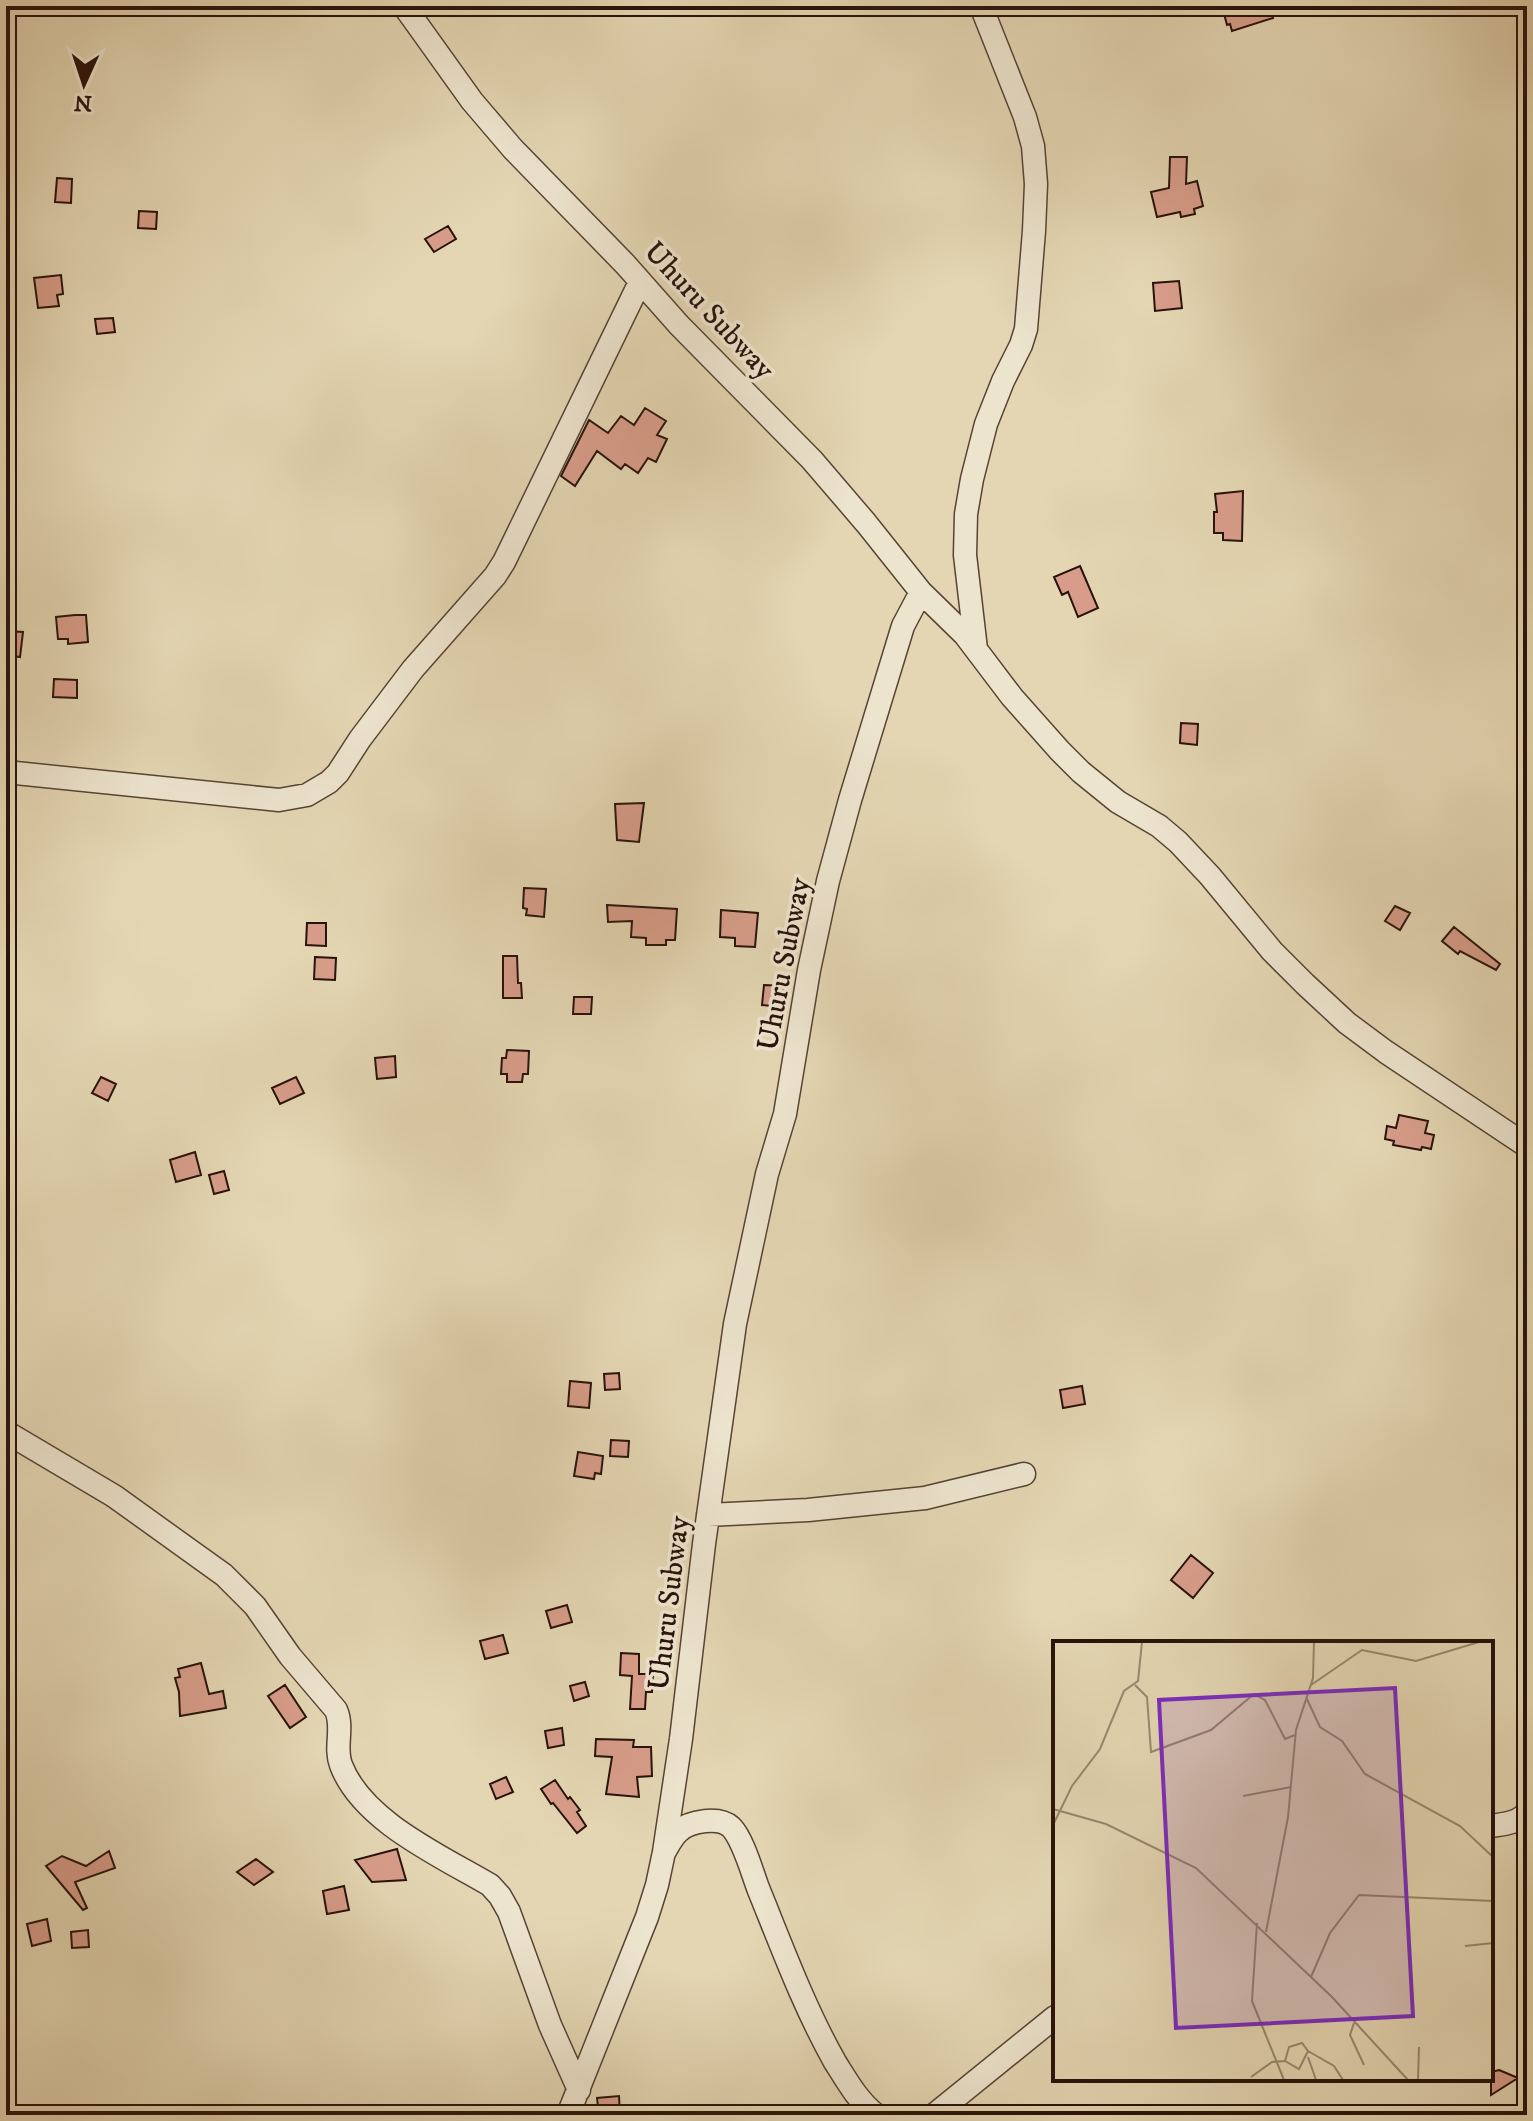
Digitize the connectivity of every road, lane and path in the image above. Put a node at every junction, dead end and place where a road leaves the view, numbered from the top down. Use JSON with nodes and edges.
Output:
{"nodes":[{"id":1,"x":404,"y":6,"type":"edge"},
{"id":2,"x":981,"y":6,"type":"edge"},
{"id":3,"x":640,"y":282,"type":"junction"},
{"id":4,"x":921,"y":592,"type":"junction"},
{"id":5,"x":976,"y":649,"type":"junction"},
{"id":6,"x":6,"y":772,"type":"edge"},
{"id":7,"x":1527,"y":1146,"type":"edge"},
{"id":8,"x":6,"y":1432,"type":"edge"},
{"id":9,"x":1024,"y":1474,"type":"dead end"},
{"id":10,"x":708,"y":1515,"type":"junction"},
{"id":11,"x":1527,"y":1812,"type":"edge"},
{"id":12,"x":1493,"y":1826,"type":"edge"},
{"id":13,"x":664,"y":1852,"type":"junction"},
{"id":14,"x":1053,"y":2019,"type":"edge"},
{"id":15,"x":579,"y":2090,"type":"junction"},
{"id":16,"x":568,"y":2115,"type":"edge"},
{"id":17,"x":876,"y":2115,"type":"edge"},
{"id":18,"x":934,"y":2115,"type":"edge"}],
"edges":[{"from":1,"to":3,"type":"street","name":"Uhuru Subway"},
{"from":2,"to":5,"type":"street"},
{"from":3,"to":4,"type":"street","name":"Uhuru Subway"},
{"from":3,"to":6,"type":"street"},
{"from":4,"to":5,"type":"street"},
{"from":4,"to":10,"type":"street","name":"Uhuru Subway"},
{"from":5,"to":7,"type":"street"},
{"from":8,"to":15,"type":"street"},
{"from":9,"to":10,"type":"street"},
{"from":10,"to":13,"type":"street","name":"Uhuru Subway"},
{"from":11,"to":12,"type":"street"},
{"from":13,"to":15,"type":"street","name":"Uhuru Subway"},
{"from":13,"to":17,"type":"street"},
{"from":14,"to":18,"type":"street"},
{"from":15,"to":16,"type":"street","name":"Uhuru Subway"}]}
